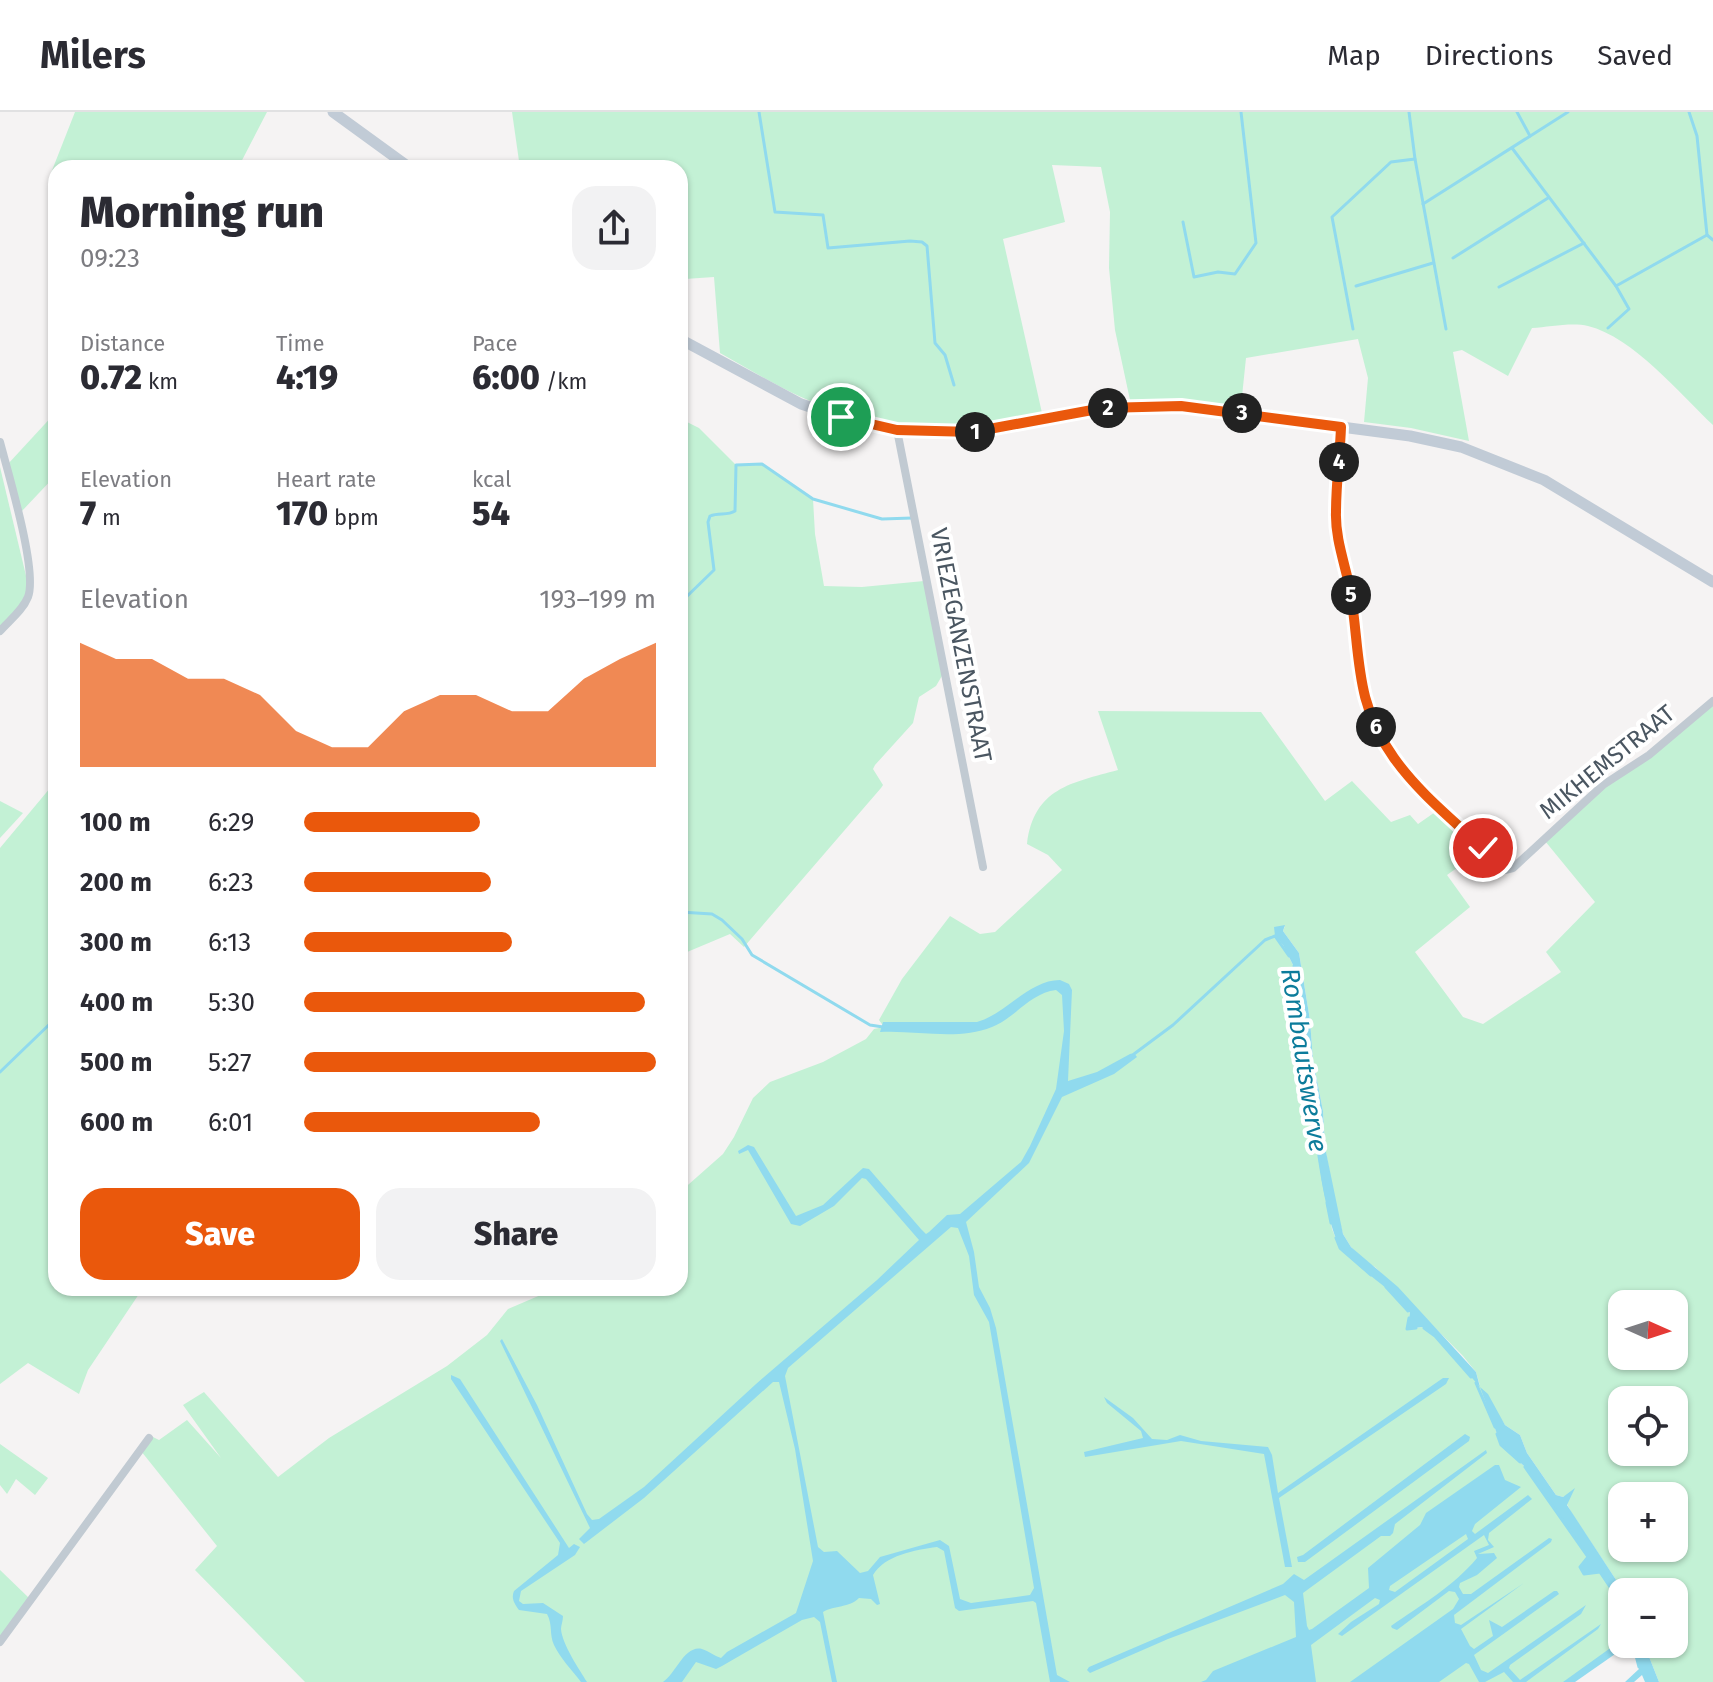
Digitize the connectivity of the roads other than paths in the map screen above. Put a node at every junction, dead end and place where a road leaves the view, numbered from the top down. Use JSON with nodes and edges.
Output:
{"nodes":[{"id":1,"x":333,"y":112,"type":"edge"},
{"id":2,"x":399,"y":160,"type":"edge"},
{"id":3,"x":688,"y":343,"type":"edge"},
{"id":4,"x":1341,"y":427,"type":"junction"},
{"id":5,"x":897,"y":430,"type":"junction"},
{"id":6,"x":0,"y":442,"type":"edge"},
{"id":7,"x":1713,"y":582,"type":"edge"},
{"id":8,"x":0,"y":631,"type":"edge"},
{"id":9,"x":1713,"y":701,"type":"edge"},
{"id":10,"x":983,"y":867,"type":"dead end"},
{"id":11,"x":149,"y":1438,"type":"dead end"},
{"id":12,"x":0,"y":1642,"type":"edge"}],
"edges":[{"from":1,"to":2,"type":"main road"},
{"from":3,"to":5,"type":"main road"},
{"from":4,"to":5,"type":"main road"},
{"from":4,"to":7,"type":"main road"},
{"from":4,"to":9,"type":"street","name":"MIKHEMSTRAAT"},
{"from":5,"to":10,"type":"street","name":"VRIEZEGANZENSTRAAT"},
{"from":6,"to":8,"type":"street"},
{"from":11,"to":12,"type":"street"}]}
